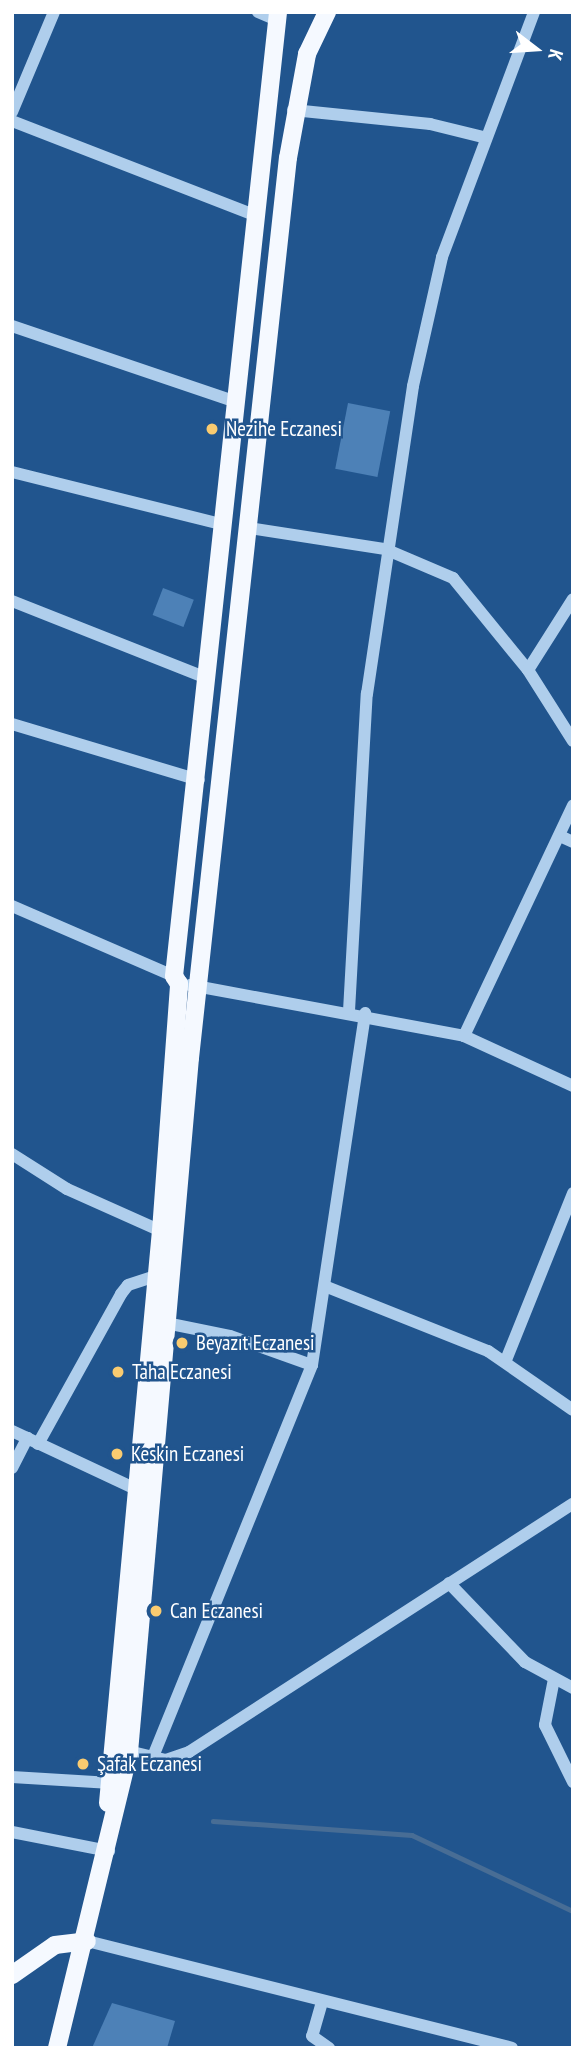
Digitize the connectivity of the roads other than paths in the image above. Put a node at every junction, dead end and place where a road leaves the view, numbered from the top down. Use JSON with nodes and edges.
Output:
{"nodes":[{"id":1,"x":54,"y":12,"type":"edge"},
{"id":2,"x":258,"y":12,"type":"edge"},
{"id":3,"x":327,"y":12,"type":"edge"},
{"id":4,"x":534,"y":12,"type":"edge"},
{"id":5,"x":278,"y":16,"type":"edge"},
{"id":6,"x":293,"y":110,"type":"junction"},
{"id":7,"x":12,"y":112,"type":"edge"},
{"id":8,"x":12,"y":121,"type":"edge"},
{"id":9,"x":483,"y":137,"type":"junction"},
{"id":10,"x":257,"y":216,"type":"junction"},
{"id":11,"x":12,"y":326,"type":"edge"},
{"id":12,"x":233,"y":401,"type":"junction"},
{"id":13,"x":12,"y":472,"type":"edge"},
{"id":14,"x":220,"y":524,"type":"junction"},
{"id":15,"x":249,"y":528,"type":"junction"},
{"id":16,"x":385,"y":549,"type":"junction"},
{"id":17,"x":573,"y":599,"type":"edge"},
{"id":18,"x":13,"y":605,"type":"edge"},
{"id":19,"x":528,"y":670,"type":"junction"},
{"id":20,"x":206,"y":678,"type":"junction"},
{"id":21,"x":12,"y":724,"type":"edge"},
{"id":22,"x":573,"y":741,"type":"edge"},
{"id":23,"x":199,"y":780,"type":"junction"},
{"id":24,"x":573,"y":806,"type":"edge"},
{"id":25,"x":560,"y":836,"type":"junction"},
{"id":26,"x":573,"y":842,"type":"edge"},
{"id":27,"x":12,"y":906,"type":"edge"},
{"id":28,"x":176,"y":980,"type":"junction"},
{"id":29,"x":198,"y":986,"type":"junction"},
{"id":30,"x":349,"y":1011,"type":"junction"},
{"id":31,"x":365,"y":1013,"type":"junction"},
{"id":32,"x":464,"y":1036,"type":"junction"},
{"id":33,"x":573,"y":1086,"type":"edge"},
{"id":34,"x":12,"y":1154,"type":"edge"},
{"id":35,"x":573,"y":1193,"type":"edge"},
{"id":36,"x":161,"y":1231,"type":"junction"},
{"id":37,"x":156,"y":1276,"type":"junction"},
{"id":38,"x":327,"y":1287,"type":"junction"},
{"id":39,"x":159,"y":1322,"type":"junction"},
{"id":40,"x":506,"y":1360,"type":"junction"},
{"id":41,"x":312,"y":1365,"type":"junction"},
{"id":42,"x":573,"y":1410,"type":"edge"},
{"id":43,"x":12,"y":1431,"type":"edge"},
{"id":44,"x":33,"y":1441,"type":"junction"},
{"id":45,"x":12,"y":1468,"type":"edge"},
{"id":46,"x":138,"y":1490,"type":"junction"},
{"id":47,"x":573,"y":1495,"type":"edge"},
{"id":48,"x":569,"y":1506,"type":"edge"},
{"id":49,"x":449,"y":1583,"type":"junction"},
{"id":50,"x":554,"y":1679,"type":"junction"},
{"id":51,"x":573,"y":1688,"type":"edge"},
{"id":52,"x":122,"y":1749,"type":"junction"},
{"id":53,"x":152,"y":1759,"type":"junction"},
{"id":54,"x":12,"y":1777,"type":"edge"},
{"id":55,"x":573,"y":1782,"type":"edge"},
{"id":56,"x":111,"y":1783,"type":"junction"},
{"id":57,"x":12,"y":1832,"type":"edge"},
{"id":58,"x":105,"y":1850,"type":"junction"},
{"id":59,"x":87,"y":1941,"type":"junction"},
{"id":60,"x":12,"y":1975,"type":"edge"},
{"id":61,"x":322,"y":2003,"type":"junction"},
{"id":62,"x":57,"y":2048,"type":"edge"},
{"id":63,"x":329,"y":2048,"type":"edge"},
{"id":64,"x":512,"y":2048,"type":"edge"}],
"edges":[{"from":1,"to":7,"type":"street"},
{"from":2,"to":5,"type":"street"},
{"from":3,"to":6,"type":"main road"},
{"from":4,"to":9,"type":"street"},
{"from":5,"to":10,"type":"main road"},
{"from":6,"to":9,"type":"street"},
{"from":6,"to":15,"type":"main road"},
{"from":8,"to":10,"type":"street"},
{"from":9,"to":16,"type":"street"},
{"from":10,"to":12,"type":"main road"},
{"from":11,"to":12,"type":"street"},
{"from":12,"to":14,"type":"main road"},
{"from":13,"to":14,"type":"street"},
{"from":14,"to":20,"type":"main road"},
{"from":15,"to":16,"type":"street"},
{"from":15,"to":29,"type":"main road"},
{"from":16,"to":19,"type":"street"},
{"from":16,"to":30,"type":"street"},
{"from":17,"to":19,"type":"street"},
{"from":18,"to":20,"type":"street"},
{"from":19,"to":22,"type":"street"},
{"from":20,"to":23,"type":"main road"},
{"from":21,"to":23,"type":"street"},
{"from":23,"to":28,"type":"main road"},
{"from":24,"to":25,"type":"street"},
{"from":25,"to":26,"type":"street"},
{"from":25,"to":32,"type":"street"},
{"from":27,"to":28,"type":"street"},
{"from":28,"to":29,"type":"street"},
{"from":28,"to":36,"type":"main road"},
{"from":29,"to":30,"type":"street"},
{"from":29,"to":39,"type":"main road"},
{"from":30,"to":31,"type":"street"},
{"from":31,"to":32,"type":"street"},
{"from":31,"to":38,"type":"street"},
{"from":32,"to":33,"type":"street"},
{"from":34,"to":36,"type":"street"},
{"from":35,"to":40,"type":"street"},
{"from":36,"to":37,"type":"main road"},
{"from":37,"to":39,"type":"main road"},
{"from":37,"to":44,"type":"street"},
{"from":38,"to":40,"type":"street"},
{"from":38,"to":41,"type":"street"},
{"from":39,"to":41,"type":"street"},
{"from":39,"to":46,"type":"main road"},
{"from":39,"to":52,"type":"main road"},
{"from":40,"to":42,"type":"street"},
{"from":41,"to":53,"type":"street"},
{"from":43,"to":44,"type":"street"},
{"from":44,"to":45,"type":"street"},
{"from":44,"to":46,"type":"street"},
{"from":46,"to":52,"type":"main road"},
{"from":47,"to":48,"type":"street"},
{"from":48,"to":49,"type":"street"},
{"from":49,"to":50,"type":"street"},
{"from":49,"to":53,"type":"street"},
{"from":50,"to":51,"type":"street"},
{"from":50,"to":55,"type":"street"},
{"from":52,"to":53,"type":"street"},
{"from":52,"to":56,"type":"main road"},
{"from":52,"to":58,"type":"main road"},
{"from":54,"to":56,"type":"street"},
{"from":56,"to":58,"type":"main road"},
{"from":57,"to":58,"type":"street"},
{"from":58,"to":59,"type":"main road"},
{"from":59,"to":60,"type":"main road"},
{"from":59,"to":61,"type":"street"},
{"from":59,"to":62,"type":"main road"},
{"from":61,"to":63,"type":"street"},
{"from":61,"to":64,"type":"street"}]}
